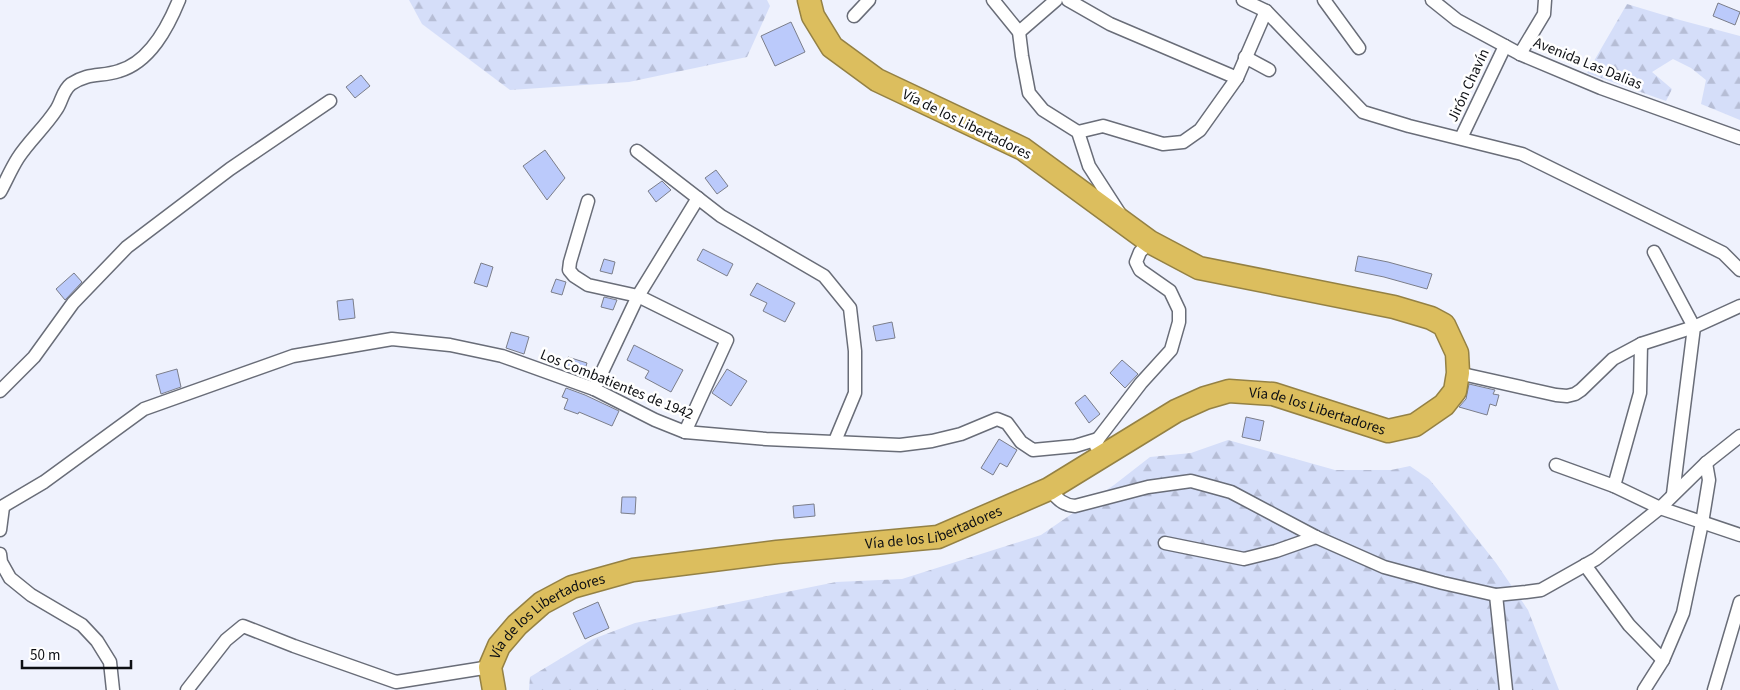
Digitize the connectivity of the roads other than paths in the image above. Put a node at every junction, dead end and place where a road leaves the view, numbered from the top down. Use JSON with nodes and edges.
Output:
{"nodes":[{"id":1,"x":179,"y":0,"type":"edge"},
{"id":2,"x":809,"y":0,"type":"edge"},
{"id":3,"x":869,"y":0,"type":"edge"},
{"id":4,"x":994,"y":0,"type":"edge"},
{"id":5,"x":1056,"y":0,"type":"edge"},
{"id":6,"x":1068,"y":0,"type":"edge"},
{"id":7,"x":1244,"y":0,"type":"edge"},
{"id":8,"x":1324,"y":0,"type":"edge"},
{"id":9,"x":1432,"y":0,"type":"edge"},
{"id":10,"x":1545,"y":0,"type":"edge"},
{"id":11,"x":1266,"y":11,"type":"junction"},
{"id":12,"x":854,"y":16,"type":"dead end"},
{"id":13,"x":1019,"y":32,"type":"junction"},
{"id":14,"x":1505,"y":46,"type":"junction"},
{"id":15,"x":1359,"y":48,"type":"dead end"},
{"id":16,"x":1520,"y":54,"type":"junction"},
{"id":17,"x":1245,"y":57,"type":"junction"},
{"id":18,"x":1269,"y":70,"type":"dead end"},
{"id":19,"x":1237,"y":78,"type":"junction"},
{"id":20,"x":330,"y":100,"type":"dead end"},
{"id":21,"x":1078,"y":132,"type":"junction"},
{"id":22,"x":1462,"y":138,"type":"junction"},
{"id":23,"x":1740,"y":138,"type":"edge"},
{"id":24,"x":637,"y":151,"type":"dead end"},
{"id":25,"x":0,"y":192,"type":"edge"},
{"id":26,"x":698,"y":198,"type":"junction"},
{"id":27,"x":588,"y":201,"type":"dead end"},
{"id":28,"x":1127,"y":224,"type":"junction"},
{"id":29,"x":1150,"y":242,"type":"junction"},
{"id":30,"x":1654,"y":252,"type":"dead end"},
{"id":31,"x":1740,"y":270,"type":"edge"},
{"id":32,"x":638,"y":296,"type":"junction"},
{"id":33,"x":1740,"y":306,"type":"edge"},
{"id":34,"x":1694,"y":327,"type":"junction"},
{"id":35,"x":1641,"y":344,"type":"junction"},
{"id":36,"x":1458,"y":373,"type":"junction"},
{"id":37,"x":594,"y":389,"type":"junction"},
{"id":38,"x":0,"y":391,"type":"edge"},
{"id":39,"x":685,"y":432,"type":"junction"},
{"id":40,"x":1740,"y":436,"type":"edge"},
{"id":41,"x":1098,"y":439,"type":"junction"},
{"id":42,"x":835,"y":441,"type":"junction"},
{"id":43,"x":1092,"y":463,"type":"junction"},
{"id":44,"x":1706,"y":463,"type":"junction"},
{"id":45,"x":1556,"y":465,"type":"dead end"},
{"id":46,"x":1614,"y":486,"type":"junction"},
{"id":47,"x":1049,"y":489,"type":"junction"},
{"id":48,"x":1673,"y":494,"type":"junction"},
{"id":49,"x":2,"y":508,"type":"edge"},
{"id":50,"x":1660,"y":508,"type":"junction"},
{"id":51,"x":1702,"y":523,"type":"junction"},
{"id":52,"x":0,"y":530,"type":"edge"},
{"id":53,"x":1740,"y":535,"type":"edge"},
{"id":54,"x":1316,"y":537,"type":"junction"},
{"id":55,"x":1165,"y":543,"type":"dead end"},
{"id":56,"x":0,"y":554,"type":"edge"},
{"id":57,"x":1585,"y":565,"type":"junction"},
{"id":58,"x":1496,"y":595,"type":"junction"},
{"id":59,"x":1740,"y":602,"type":"edge"},
{"id":60,"x":1734,"y":647,"type":"edge"},
{"id":61,"x":1663,"y":660,"type":"junction"},
{"id":62,"x":490,"y":667,"type":"junction"},
{"id":63,"x":113,"y":690,"type":"edge"},
{"id":64,"x":187,"y":690,"type":"edge"},
{"id":65,"x":494,"y":690,"type":"edge"},
{"id":66,"x":1506,"y":690,"type":"edge"},
{"id":67,"x":1644,"y":690,"type":"edge"},
{"id":68,"x":1714,"y":690,"type":"edge"}],
"edges":[{"from":1,"to":25,"type":"street"},
{"from":2,"to":28,"type":"highway","name":"Vía de los Libertadores"},
{"from":3,"to":12,"type":"street"},
{"from":4,"to":13,"type":"street"},
{"from":5,"to":13,"type":"street"},
{"from":6,"to":19,"type":"street"},
{"from":7,"to":11,"type":"street"},
{"from":8,"to":15,"type":"street"},
{"from":9,"to":14,"type":"street","name":"Avenida Las Dalias"},
{"from":10,"to":16,"type":"street"},
{"from":11,"to":17,"type":"street"},
{"from":11,"to":22,"type":"street"},
{"from":13,"to":21,"type":"street"},
{"from":14,"to":16,"type":"street","name":"Avenida Las Dalias"},
{"from":14,"to":22,"type":"street","name":"Jirón Chavín"},
{"from":16,"to":23,"type":"street","name":"Avenida Las Dalias"},
{"from":17,"to":18,"type":"street"},
{"from":17,"to":19,"type":"street"},
{"from":19,"to":21,"type":"street"},
{"from":20,"to":38,"type":"street"},
{"from":21,"to":28,"type":"street"},
{"from":22,"to":31,"type":"street"},
{"from":24,"to":26,"type":"street"},
{"from":26,"to":32,"type":"street"},
{"from":26,"to":42,"type":"street"},
{"from":27,"to":32,"type":"street"},
{"from":28,"to":29,"type":"highway","name":"Vía de los Libertadores"},
{"from":29,"to":36,"type":"highway","name":"Vía de los Libertadores"},
{"from":29,"to":41,"type":"street"},
{"from":30,"to":34,"type":"street"},
{"from":32,"to":37,"type":"street"},
{"from":32,"to":39,"type":"street"},
{"from":33,"to":34,"type":"street"},
{"from":34,"to":35,"type":"street"},
{"from":34,"to":48,"type":"street"},
{"from":35,"to":36,"type":"street"},
{"from":35,"to":46,"type":"street"},
{"from":36,"to":43,"type":"highway","name":"Vía de los Libertadores"},
{"from":37,"to":39,"type":"street","name":"Los Combatientes de 1942"},
{"from":37,"to":49,"type":"street","name":"Los Combatientes de 1942"},
{"from":39,"to":42,"type":"street","name":"Los Combatientes de 1942"},
{"from":40,"to":44,"type":"street"},
{"from":41,"to":42,"type":"street","name":"Los Combatientes de 1942"},
{"from":41,"to":43,"type":"street"},
{"from":43,"to":47,"type":"highway","name":"Vía de los Libertadores"},
{"from":44,"to":48,"type":"street"},
{"from":44,"to":51,"type":"street"},
{"from":45,"to":46,"type":"street"},
{"from":46,"to":50,"type":"street"},
{"from":47,"to":54,"type":"street"},
{"from":47,"to":62,"type":"highway","name":"Vía de los Libertadores"},
{"from":48,"to":50,"type":"street"},
{"from":49,"to":52,"type":"street"},
{"from":50,"to":51,"type":"street"},
{"from":50,"to":57,"type":"street"},
{"from":51,"to":53,"type":"street"},
{"from":51,"to":61,"type":"street"},
{"from":54,"to":55,"type":"street"},
{"from":54,"to":58,"type":"street"},
{"from":56,"to":63,"type":"street"},
{"from":57,"to":58,"type":"street"},
{"from":57,"to":61,"type":"street"},
{"from":58,"to":66,"type":"street"},
{"from":59,"to":60,"type":"street"},
{"from":60,"to":68,"type":"street"},
{"from":61,"to":67,"type":"street"},
{"from":62,"to":64,"type":"street"},
{"from":62,"to":65,"type":"highway","name":"Vía de los Libertadores"}]}
